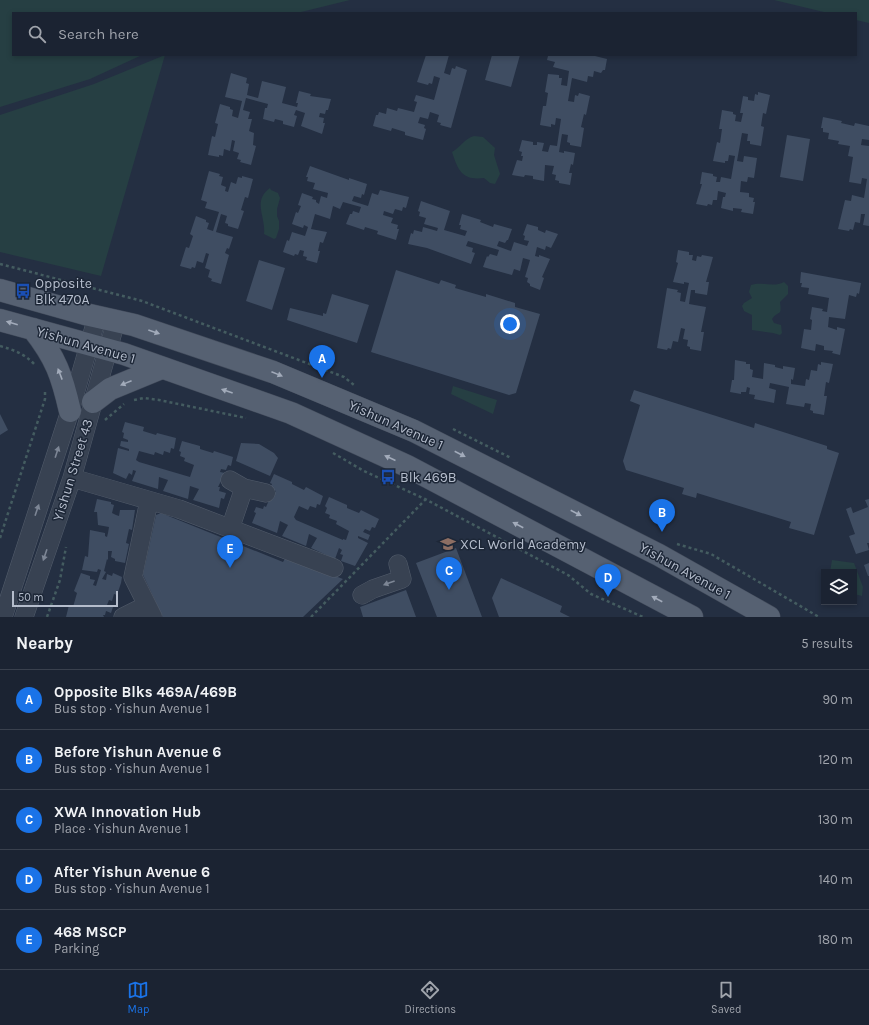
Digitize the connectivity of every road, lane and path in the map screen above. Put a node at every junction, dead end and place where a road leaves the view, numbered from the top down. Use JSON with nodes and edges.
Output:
{"nodes":[{"id":1,"x":0,"y":264,"type":"edge"},
{"id":2,"x":0,"y":290,"type":"edge"},
{"id":3,"x":142,"y":302,"type":"dead end"},
{"id":4,"x":107,"y":319,"type":"junction"},
{"id":5,"x":0,"y":320,"type":"edge"},
{"id":6,"x":33,"y":329,"type":"junction"},
{"id":7,"x":0,"y":346,"type":"edge"},
{"id":8,"x":99,"y":348,"type":"junction"},
{"id":9,"x":36,"y":367,"type":"dead end"},
{"id":10,"x":161,"y":368,"type":"junction"},
{"id":11,"x":45,"y":384,"type":"dead end"},
{"id":12,"x":129,"y":401,"type":"dead end"},
{"id":13,"x":93,"y":402,"type":"junction"},
{"id":14,"x":70,"y":411,"type":"junction"},
{"id":15,"x":248,"y":418,"type":"dead end"},
{"id":16,"x":331,"y":452,"type":"dead end"},
{"id":17,"x":72,"y":478,"type":"junction"},
{"id":18,"x":266,"y":493,"type":"dead end"},
{"id":19,"x":425,"y":499,"type":"junction"},
{"id":20,"x":149,"y":501,"type":"junction"},
{"id":21,"x":230,"y":529,"type":"junction"},
{"id":22,"x":0,"y":538,"type":"edge"},
{"id":23,"x":398,"y":564,"type":"dead end"},
{"id":24,"x":334,"y":568,"type":"dead end"},
{"id":25,"x":362,"y":595,"type":"dead end"},
{"id":26,"x":150,"y":611,"type":"edge"},
{"id":27,"x":2,"y":614,"type":"edge"},
{"id":28,"x":25,"y":615,"type":"edge"},
{"id":29,"x":122,"y":617,"type":"edge"},
{"id":30,"x":311,"y":617,"type":"edge"},
{"id":31,"x":643,"y":617,"type":"edge"},
{"id":32,"x":692,"y":617,"type":"edge"},
{"id":33,"x":769,"y":617,"type":"edge"}],
"edges":[{"from":1,"to":3,"type":"path"},
{"from":2,"to":4,"type":"main road","name":"Yishun Avenue 1"},
{"from":4,"to":8,"type":"street","name":"Yishun Street 43"},
{"from":4,"to":33,"type":"main road","name":"Yishun Avenue 1","one_way":true},
{"from":6,"to":5,"type":"main road","name":"Yishun Avenue 1","one_way":true},
{"from":6,"to":8,"type":"main road","name":"Yishun Avenue 1"},
{"from":14,"to":6,"type":"main road","one_way":true},
{"from":7,"to":9,"type":"path"},
{"from":8,"to":10,"type":"main road","name":"Yishun Avenue 1"},
{"from":8,"to":13,"type":"street","name":"Yishun Street 43"},
{"from":8,"to":14,"type":"street","name":"Yishun Street 43"},
{"from":10,"to":13,"type":"main road","one_way":true},
{"from":32,"to":10,"type":"main road","name":"Yishun Avenue 1","one_way":true},
{"from":11,"to":22,"type":"path"},
{"from":12,"to":15,"type":"path"},
{"from":13,"to":17,"type":"street","name":"Yishun Street 43"},
{"from":27,"to":14,"type":"street","name":"Yishun Street 43","one_way":true},
{"from":16,"to":19,"type":"path"},
{"from":17,"to":20,"type":"street"},
{"from":17,"to":28,"type":"street","name":"Yishun Street 43","one_way":true},
{"from":18,"to":21,"type":"street"},
{"from":19,"to":30,"type":"path"},
{"from":19,"to":31,"type":"path"},
{"from":20,"to":21,"type":"street"},
{"from":20,"to":26,"type":"street"},
{"from":21,"to":24,"type":"street"},
{"from":23,"to":25,"type":"street","one_way":true},
{"from":26,"to":29,"type":"street"}]}
